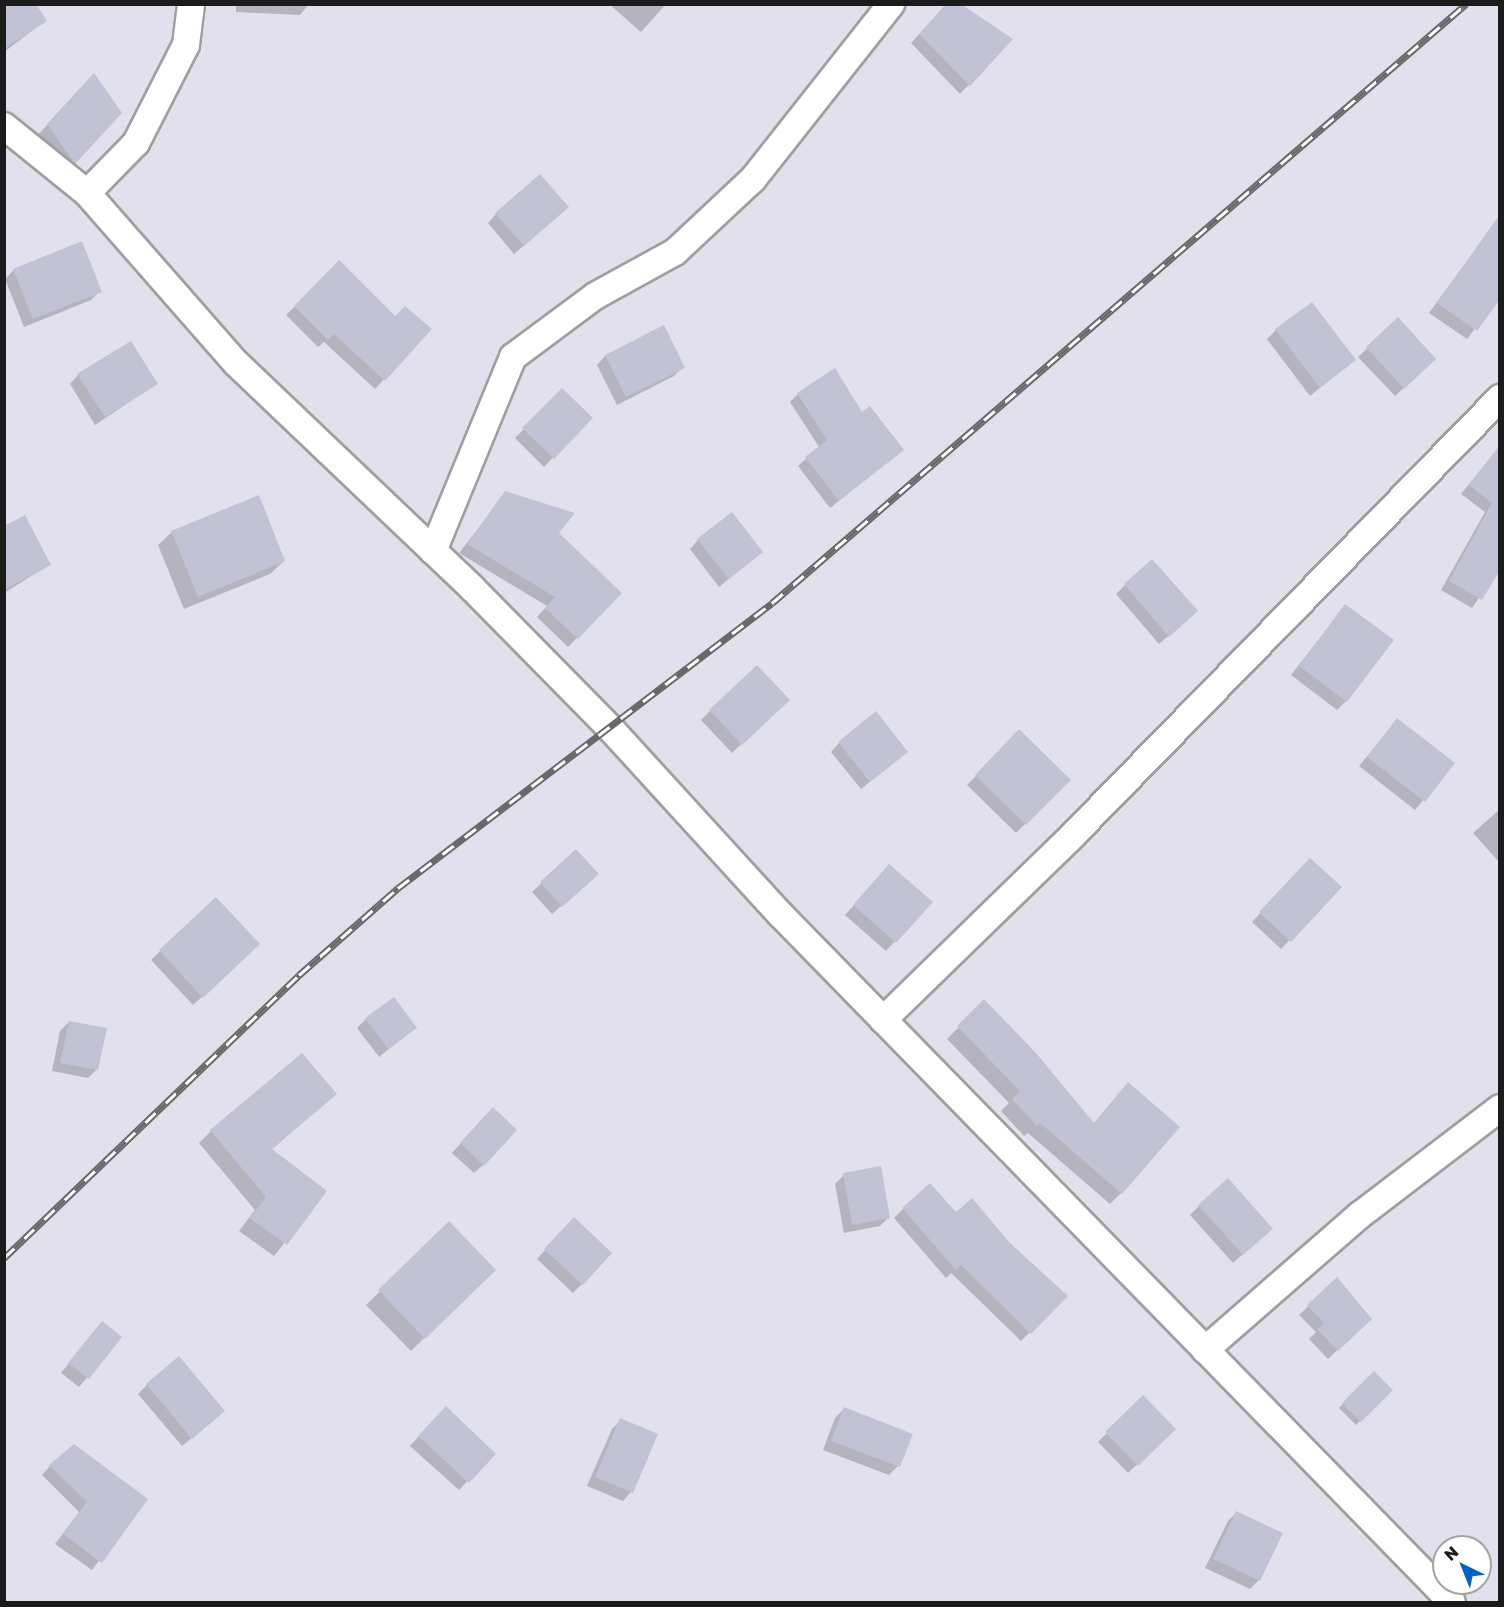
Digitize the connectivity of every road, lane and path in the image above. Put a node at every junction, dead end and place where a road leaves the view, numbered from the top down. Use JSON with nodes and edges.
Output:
{"nodes":[{"id":1,"x":191,"y":4,"type":"edge"},
{"id":2,"x":891,"y":4,"type":"edge"},
{"id":3,"x":4,"y":126,"type":"edge"},
{"id":4,"x":87,"y":193,"type":"junction"},
{"id":5,"x":1500,"y":398,"type":"edge"},
{"id":6,"x":433,"y":550,"type":"junction"},
{"id":7,"x":883,"y":1020,"type":"junction"},
{"id":8,"x":1500,"y":1108,"type":"edge"},
{"id":9,"x":1205,"y":1350,"type":"junction"},
{"id":10,"x":1452,"y":1602,"type":"edge"}],
"edges":[{"from":1,"to":4,"type":"street"},
{"from":2,"to":6,"type":"street"},
{"from":3,"to":4,"type":"street"},
{"from":4,"to":6,"type":"street"},
{"from":5,"to":7,"type":"street"},
{"from":6,"to":7,"type":"street"},
{"from":7,"to":9,"type":"street"},
{"from":8,"to":9,"type":"street"},
{"from":9,"to":10,"type":"street"}]}
